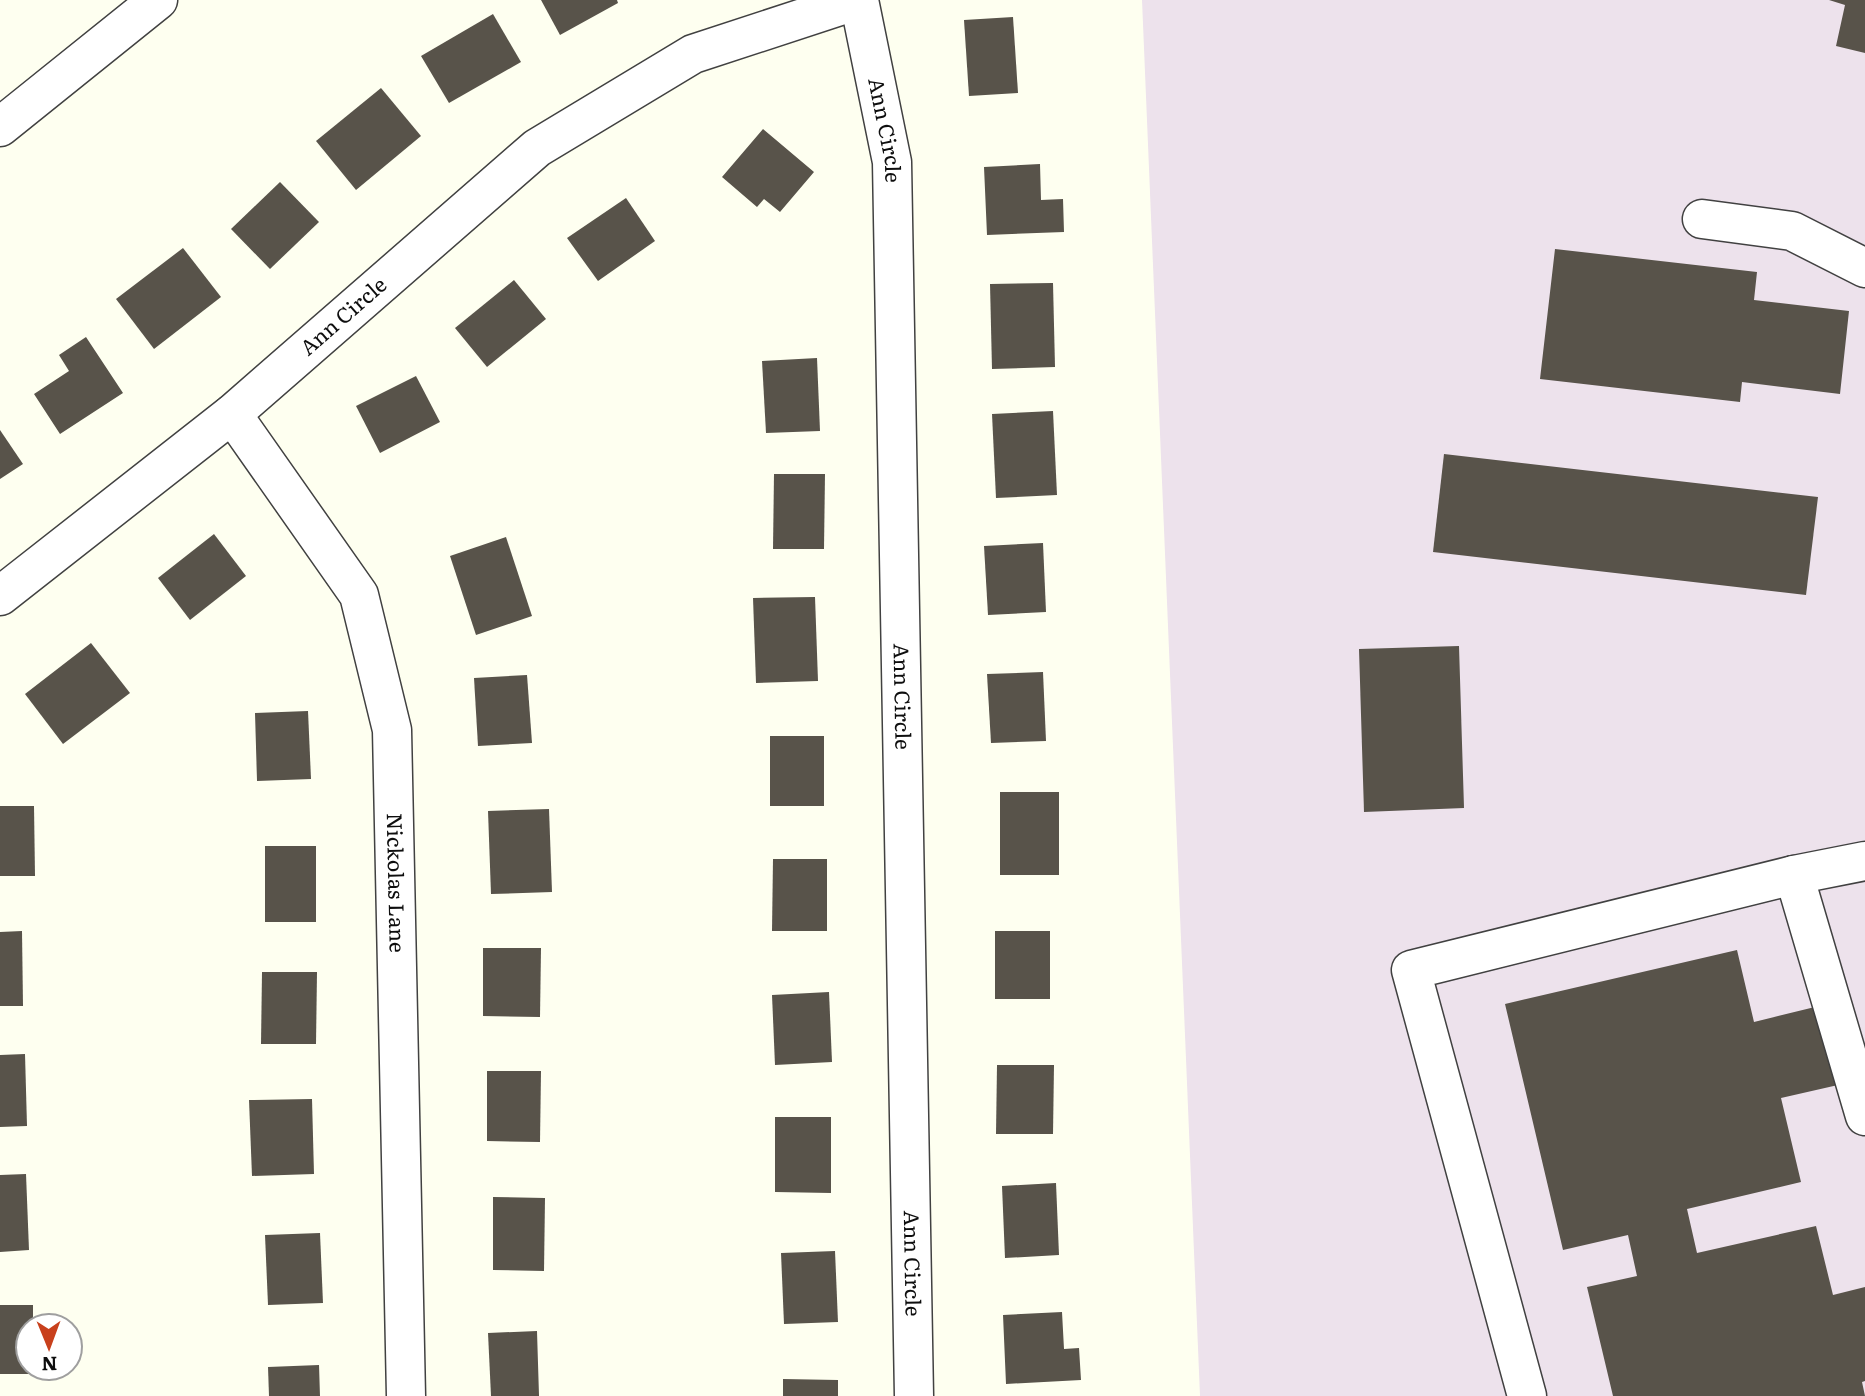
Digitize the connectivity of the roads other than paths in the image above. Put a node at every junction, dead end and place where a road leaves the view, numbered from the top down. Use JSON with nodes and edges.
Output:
{"nodes":[{"id":1,"x":158,"y":0,"type":"edge"},
{"id":2,"x":858,"y":0,"type":"edge"},
{"id":3,"x":0,"y":127,"type":"edge"},
{"id":4,"x":1702,"y":219,"type":"dead end"},
{"id":5,"x":1865,"y":268,"type":"edge"},
{"id":6,"x":232,"y":414,"type":"junction"},
{"id":7,"x":0,"y":596,"type":"edge"},
{"id":8,"x":1865,"y":861,"type":"edge"},
{"id":9,"x":1794,"y":875,"type":"junction"},
{"id":10,"x":1865,"y":1116,"type":"edge"},
{"id":11,"x":406,"y":1396,"type":"edge"},
{"id":12,"x":914,"y":1396,"type":"edge"},
{"id":13,"x":1527,"y":1396,"type":"edge"}],
"edges":[{"from":1,"to":3,"type":"street"},
{"from":2,"to":6,"type":"street","name":"Ann Circle"},
{"from":2,"to":12,"type":"street","name":"Ann Circle"},
{"from":4,"to":5,"type":"street"},
{"from":6,"to":7,"type":"street","name":"Ann Circle"},
{"from":6,"to":11,"type":"street","name":"Nickolas Lane"},
{"from":8,"to":9,"type":"street"},
{"from":9,"to":10,"type":"street"},
{"from":9,"to":13,"type":"street"}]}
